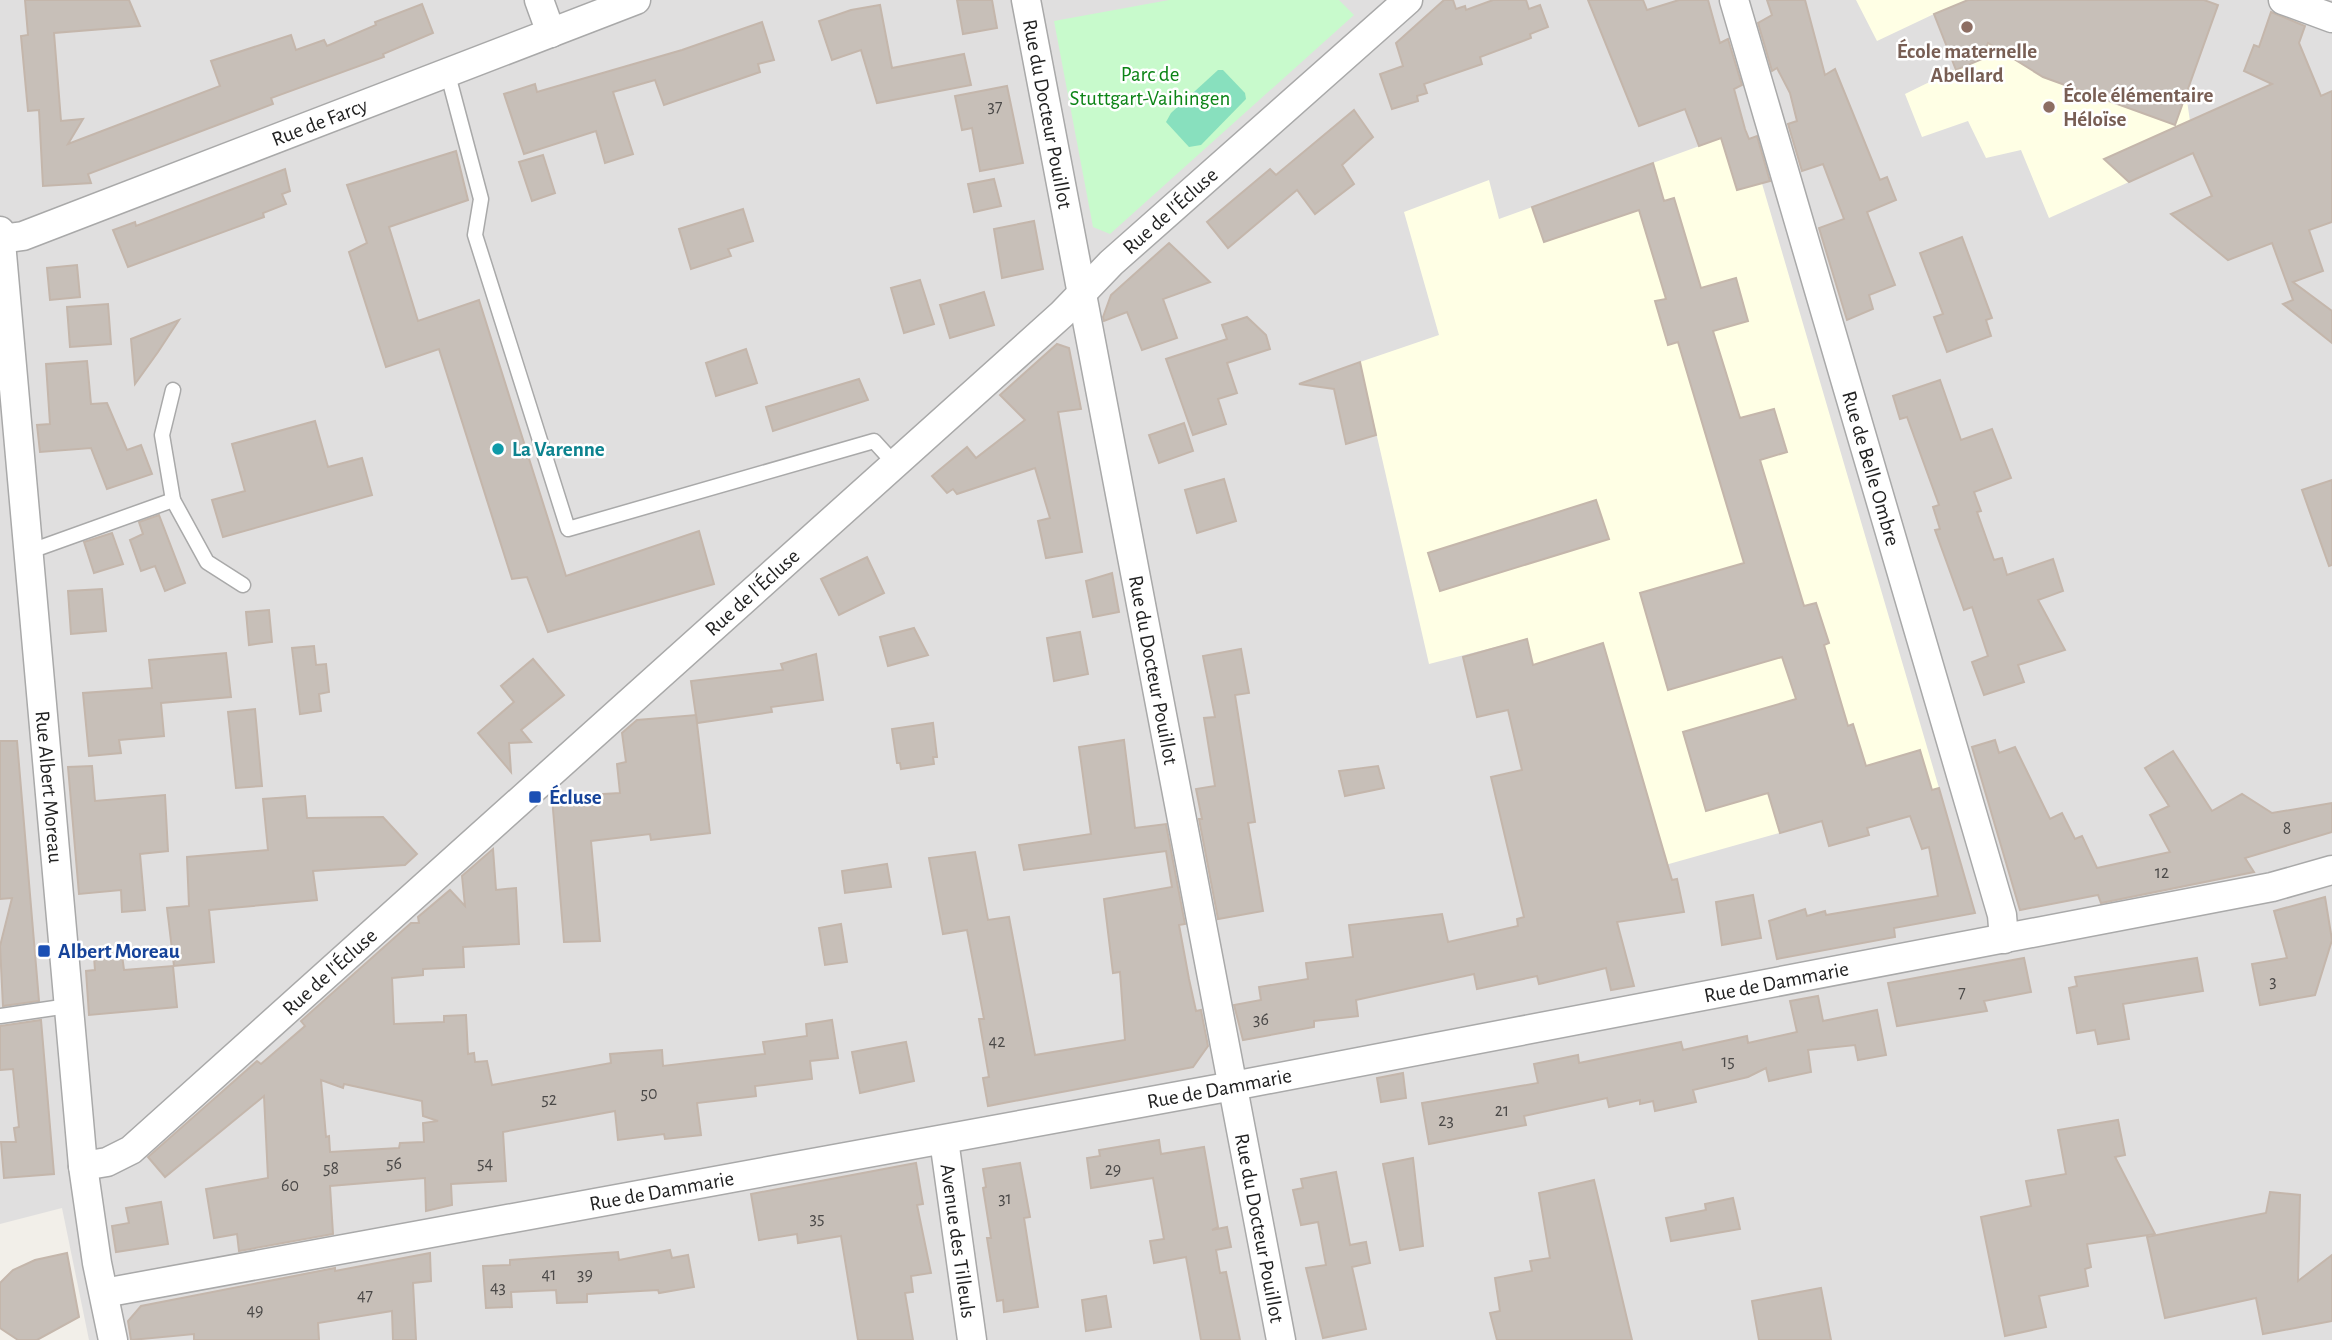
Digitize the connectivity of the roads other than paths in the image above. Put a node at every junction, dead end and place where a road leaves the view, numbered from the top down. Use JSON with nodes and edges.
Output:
{"nodes":[{"id":1,"x":539,"y":0,"type":"edge"},
{"id":2,"x":636,"y":0,"type":"edge"},
{"id":3,"x":1026,"y":0,"type":"edge"},
{"id":4,"x":1408,"y":0,"type":"edge"},
{"id":5,"x":1734,"y":0,"type":"edge"},
{"id":6,"x":2283,"y":0,"type":"edge"},
{"id":7,"x":2332,"y":18,"type":"edge"},
{"id":8,"x":551,"y":33,"type":"junction"},
{"id":9,"x":447,"y":71,"type":"junction"},
{"id":10,"x":0,"y":231,"type":"edge"},
{"id":11,"x":1,"y":239,"type":"edge"},
{"id":12,"x":1081,"y":291,"type":"junction"},
{"id":13,"x":173,"y":390,"type":"dead end"},
{"id":14,"x":894,"y":463,"type":"junction"},
{"id":15,"x":173,"y":500,"type":"junction"},
{"id":16,"x":28,"y":552,"type":"junction"},
{"id":17,"x":243,"y":585,"type":"dead end"},
{"id":18,"x":2332,"y":870,"type":"edge"},
{"id":19,"x":2004,"y":939,"type":"junction"},
{"id":20,"x":68,"y":1006,"type":"junction"},
{"id":21,"x":0,"y":1016,"type":"edge"},
{"id":22,"x":1233,"y":1086,"type":"junction"},
{"id":23,"x":944,"y":1140,"type":"junction"},
{"id":24,"x":83,"y":1166,"type":"junction"},
{"id":25,"x":104,"y":1293,"type":"junction"},
{"id":26,"x":113,"y":1340,"type":"edge"},
{"id":27,"x":972,"y":1340,"type":"edge"},
{"id":28,"x":1281,"y":1340,"type":"edge"}],
"edges":[{"from":1,"to":8,"type":"street"},
{"from":2,"to":8,"type":"street","name":"Rue de Farcy"},
{"from":3,"to":12,"type":"street","name":"Rue du Docteur Pouillot"},
{"from":4,"to":12,"type":"street","name":"Rue de l'Écluse"},
{"from":5,"to":19,"type":"street","name":"Rue de Belle Ombre"},
{"from":6,"to":7,"type":"street"},
{"from":8,"to":9,"type":"street","name":"Rue de Farcy"},
{"from":9,"to":11,"type":"street","name":"Rue de Farcy"},
{"from":9,"to":14,"type":"lane"},
{"from":10,"to":11,"type":"street","name":"Rue Albert Moreau"},
{"from":11,"to":16,"type":"street","name":"Rue Albert Moreau"},
{"from":12,"to":14,"type":"street","name":"Rue de l'Écluse"},
{"from":12,"to":22,"type":"street","name":"Rue du Docteur Pouillot"},
{"from":13,"to":15,"type":"lane"},
{"from":14,"to":24,"type":"street","name":"Rue de l'Écluse"},
{"from":15,"to":16,"type":"lane"},
{"from":15,"to":17,"type":"lane"},
{"from":16,"to":20,"type":"street","name":"Rue Albert Moreau"},
{"from":18,"to":19,"type":"street","name":"Rue de Dammarie"},
{"from":19,"to":22,"type":"street","name":"Rue de Dammarie"},
{"from":20,"to":21,"type":"lane"},
{"from":20,"to":24,"type":"street","name":"Rue Albert Moreau"},
{"from":22,"to":23,"type":"street","name":"Rue de Dammarie"},
{"from":22,"to":28,"type":"street","name":"Rue du Docteur Pouillot"},
{"from":23,"to":25,"type":"street","name":"Rue de Dammarie"},
{"from":23,"to":27,"type":"street","name":"Avenue des Tilleuls"},
{"from":24,"to":25,"type":"street","name":"Rue Albert Moreau"},
{"from":25,"to":26,"type":"street","name":"Rue Albert Moreau"}]}
